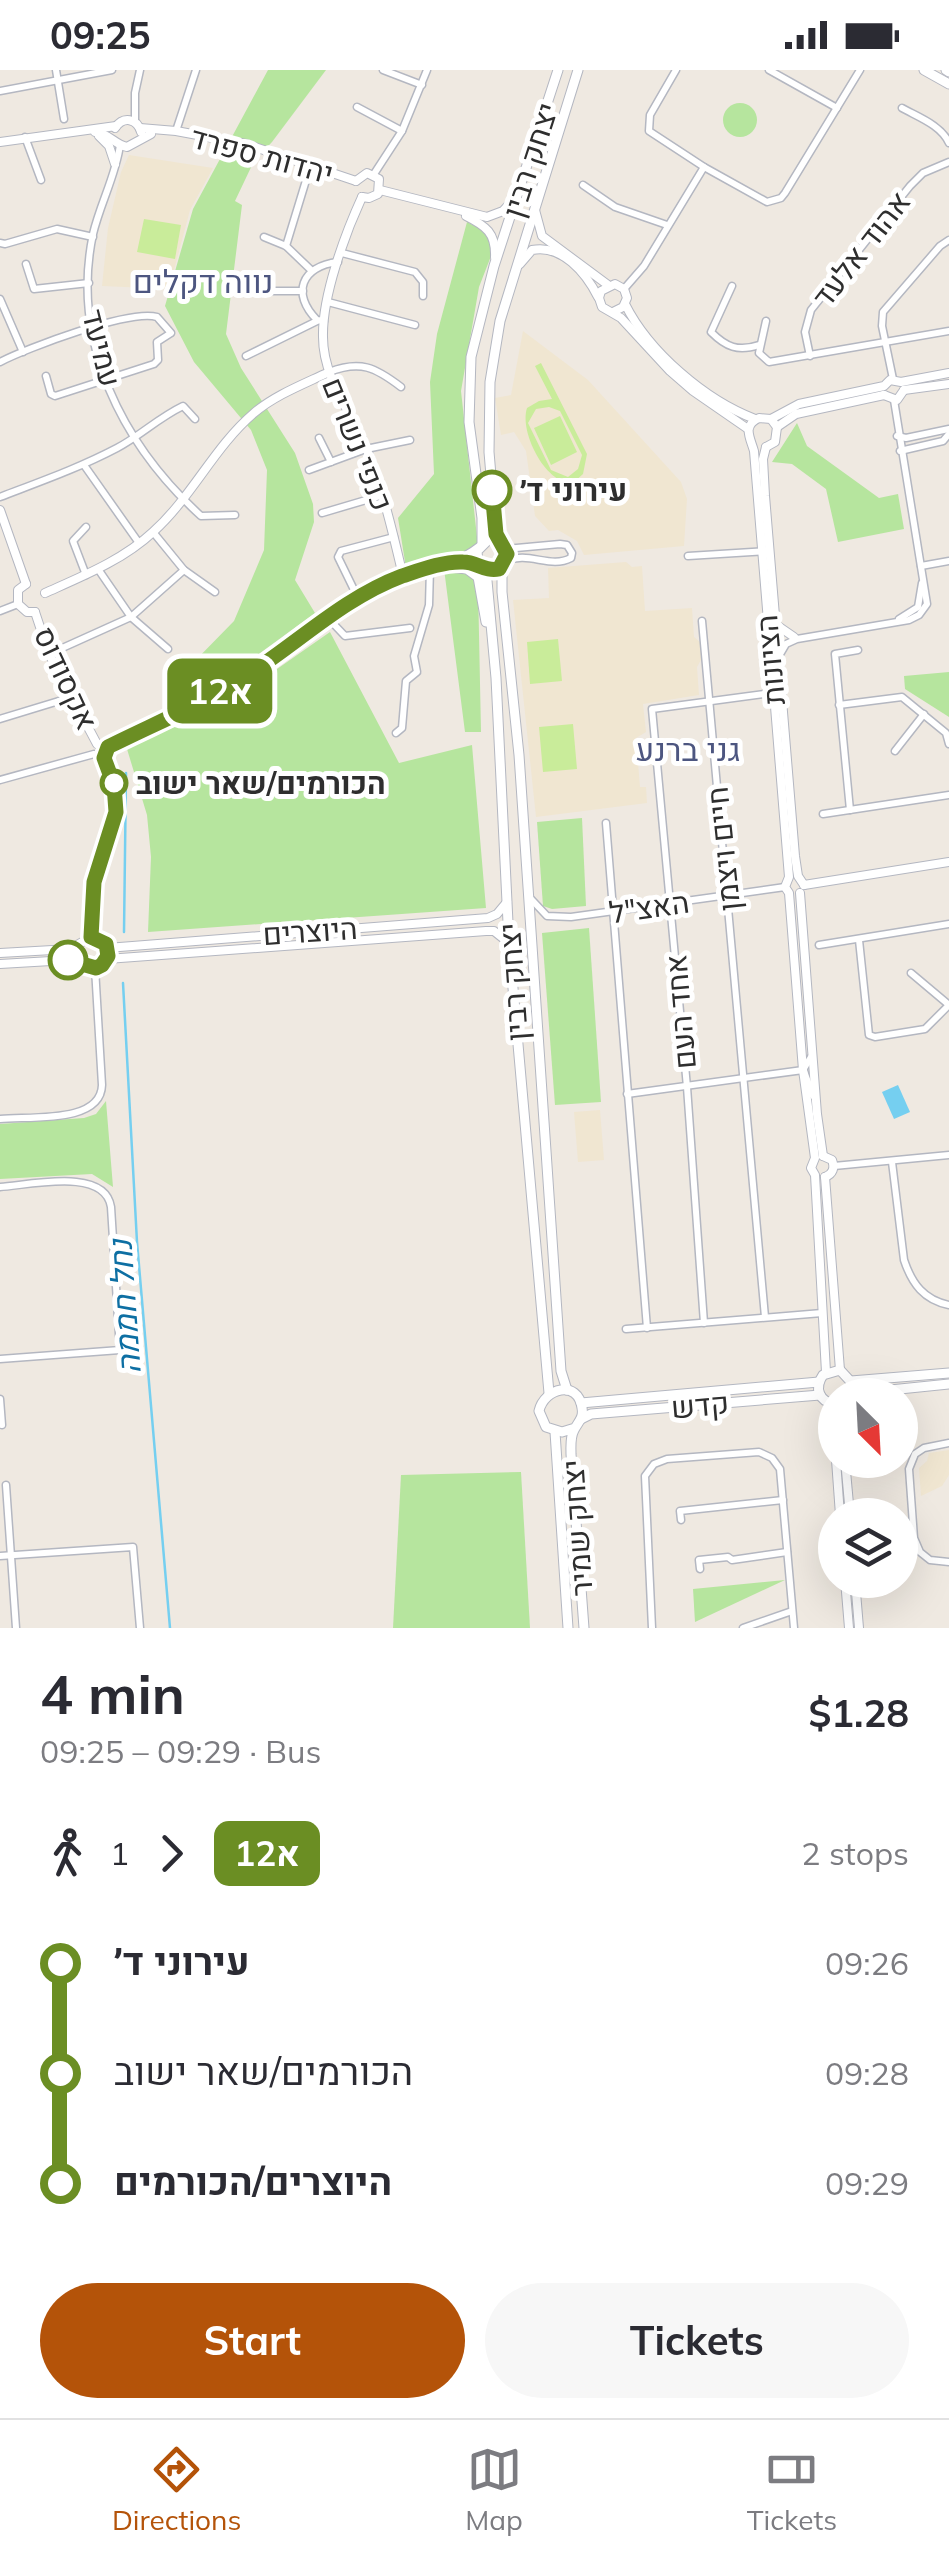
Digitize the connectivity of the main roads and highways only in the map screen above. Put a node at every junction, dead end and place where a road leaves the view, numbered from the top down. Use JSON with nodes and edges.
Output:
{"nodes":[{"id":1,"x":558,"y":70,"type":"edge"},
{"id":2,"x":578,"y":70,"type":"edge"},
{"id":3,"x":924,"y":70,"type":"edge"},
{"id":4,"x":949,"y":84,"type":"edge"},
{"id":5,"x":481,"y":546,"type":"junction"},
{"id":6,"x":502,"y":546,"type":"junction"},
{"id":7,"x":504,"y":564,"type":"junction"},
{"id":8,"x":435,"y":567,"type":"road end"},
{"id":9,"x":483,"y":568,"type":"junction"},
{"id":10,"x":492,"y":640,"type":"junction"},
{"id":11,"x":949,"y":1372,"type":"edge"},
{"id":12,"x":822,"y":1378,"type":"edge"},
{"id":13,"x":850,"y":1378,"type":"edge"},
{"id":14,"x":876,"y":1378,"type":"edge"},
{"id":15,"x":818,"y":1382,"type":"edge"},
{"id":16,"x":949,"y":1384,"type":"edge"},
{"id":17,"x":918,"y":1387,"type":"edge"},
{"id":18,"x":567,"y":1390,"type":"junction"},
{"id":19,"x":549,"y":1393,"type":"junction"},
{"id":20,"x":818,"y":1395,"type":"edge"},
{"id":21,"x":582,"y":1403,"type":"junction"},
{"id":22,"x":578,"y":1423,"type":"junction"},
{"id":23,"x":554,"y":1432,"type":"junction"},
{"id":24,"x":568,"y":1628,"type":"edge"},
{"id":25,"x":584,"y":1628,"type":"edge"}],
"edges":[{"from":1,"to":5,"type":"main road","name":"יצחק רבין"},
{"from":2,"to":6,"type":"main road","name":"יצחק רבין"},
{"from":3,"to":4,"type":"main road"},
{"from":5,"to":6,"type":"main road"},
{"from":5,"to":9,"type":"main road"},
{"from":6,"to":7,"type":"main road"},
{"from":7,"to":9,"type":"main road"},
{"from":7,"to":18,"type":"main road","name":"יצחק רבין"},
{"from":8,"to":10,"type":"main road"},
{"from":9,"to":10,"type":"main road","name":"יצחק רבין"},
{"from":10,"to":19,"type":"main road","name":"יצחק רבין"},
{"from":11,"to":14,"type":"main road"},
{"from":12,"to":13,"type":"main road"},
{"from":15,"to":21,"type":"main road","name":"קדש"},
{"from":16,"to":17,"type":"main road"},
{"from":18,"to":19,"type":"main road"},
{"from":18,"to":21,"type":"main road"},
{"from":19,"to":23,"type":"main road"},
{"from":20,"to":22,"type":"main road","name":"קדש"},
{"from":21,"to":22,"type":"main road"},
{"from":22,"to":23,"type":"main road"},
{"from":22,"to":25,"type":"main road","name":"יצחק שמיר"},
{"from":23,"to":24,"type":"main road","name":"יצחק שמיר"}]}
